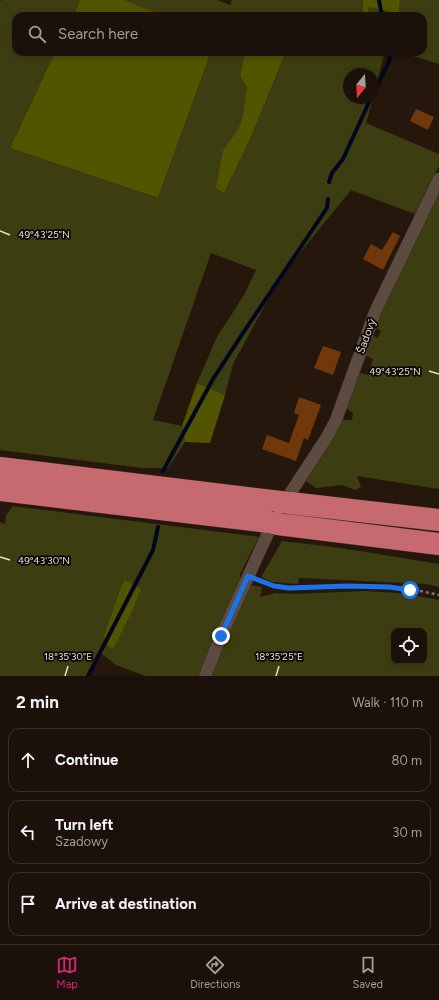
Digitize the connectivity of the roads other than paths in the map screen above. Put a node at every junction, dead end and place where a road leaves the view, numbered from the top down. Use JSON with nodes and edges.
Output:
{"nodes":[{"id":1,"x":439,"y":178,"type":"edge"},
{"id":2,"x":0,"y":468,"type":"edge"},
{"id":3,"x":0,"y":490,"type":"edge"},
{"id":4,"x":287,"y":499,"type":"junction"},
{"id":5,"x":439,"y":520,"type":"edge"},
{"id":6,"x":272,"y":526,"type":"junction"},
{"id":7,"x":439,"y":544,"type":"edge"},
{"id":8,"x":205,"y":676,"type":"edge"}],
"edges":[{"from":1,"to":4,"type":"street","name":"Šadový"},
{"from":2,"to":4,"type":"highway"},
{"from":3,"to":6,"type":"highway"},
{"from":4,"to":5,"type":"highway"},
{"from":6,"to":7,"type":"highway"},
{"from":6,"to":8,"type":"street"}]}
